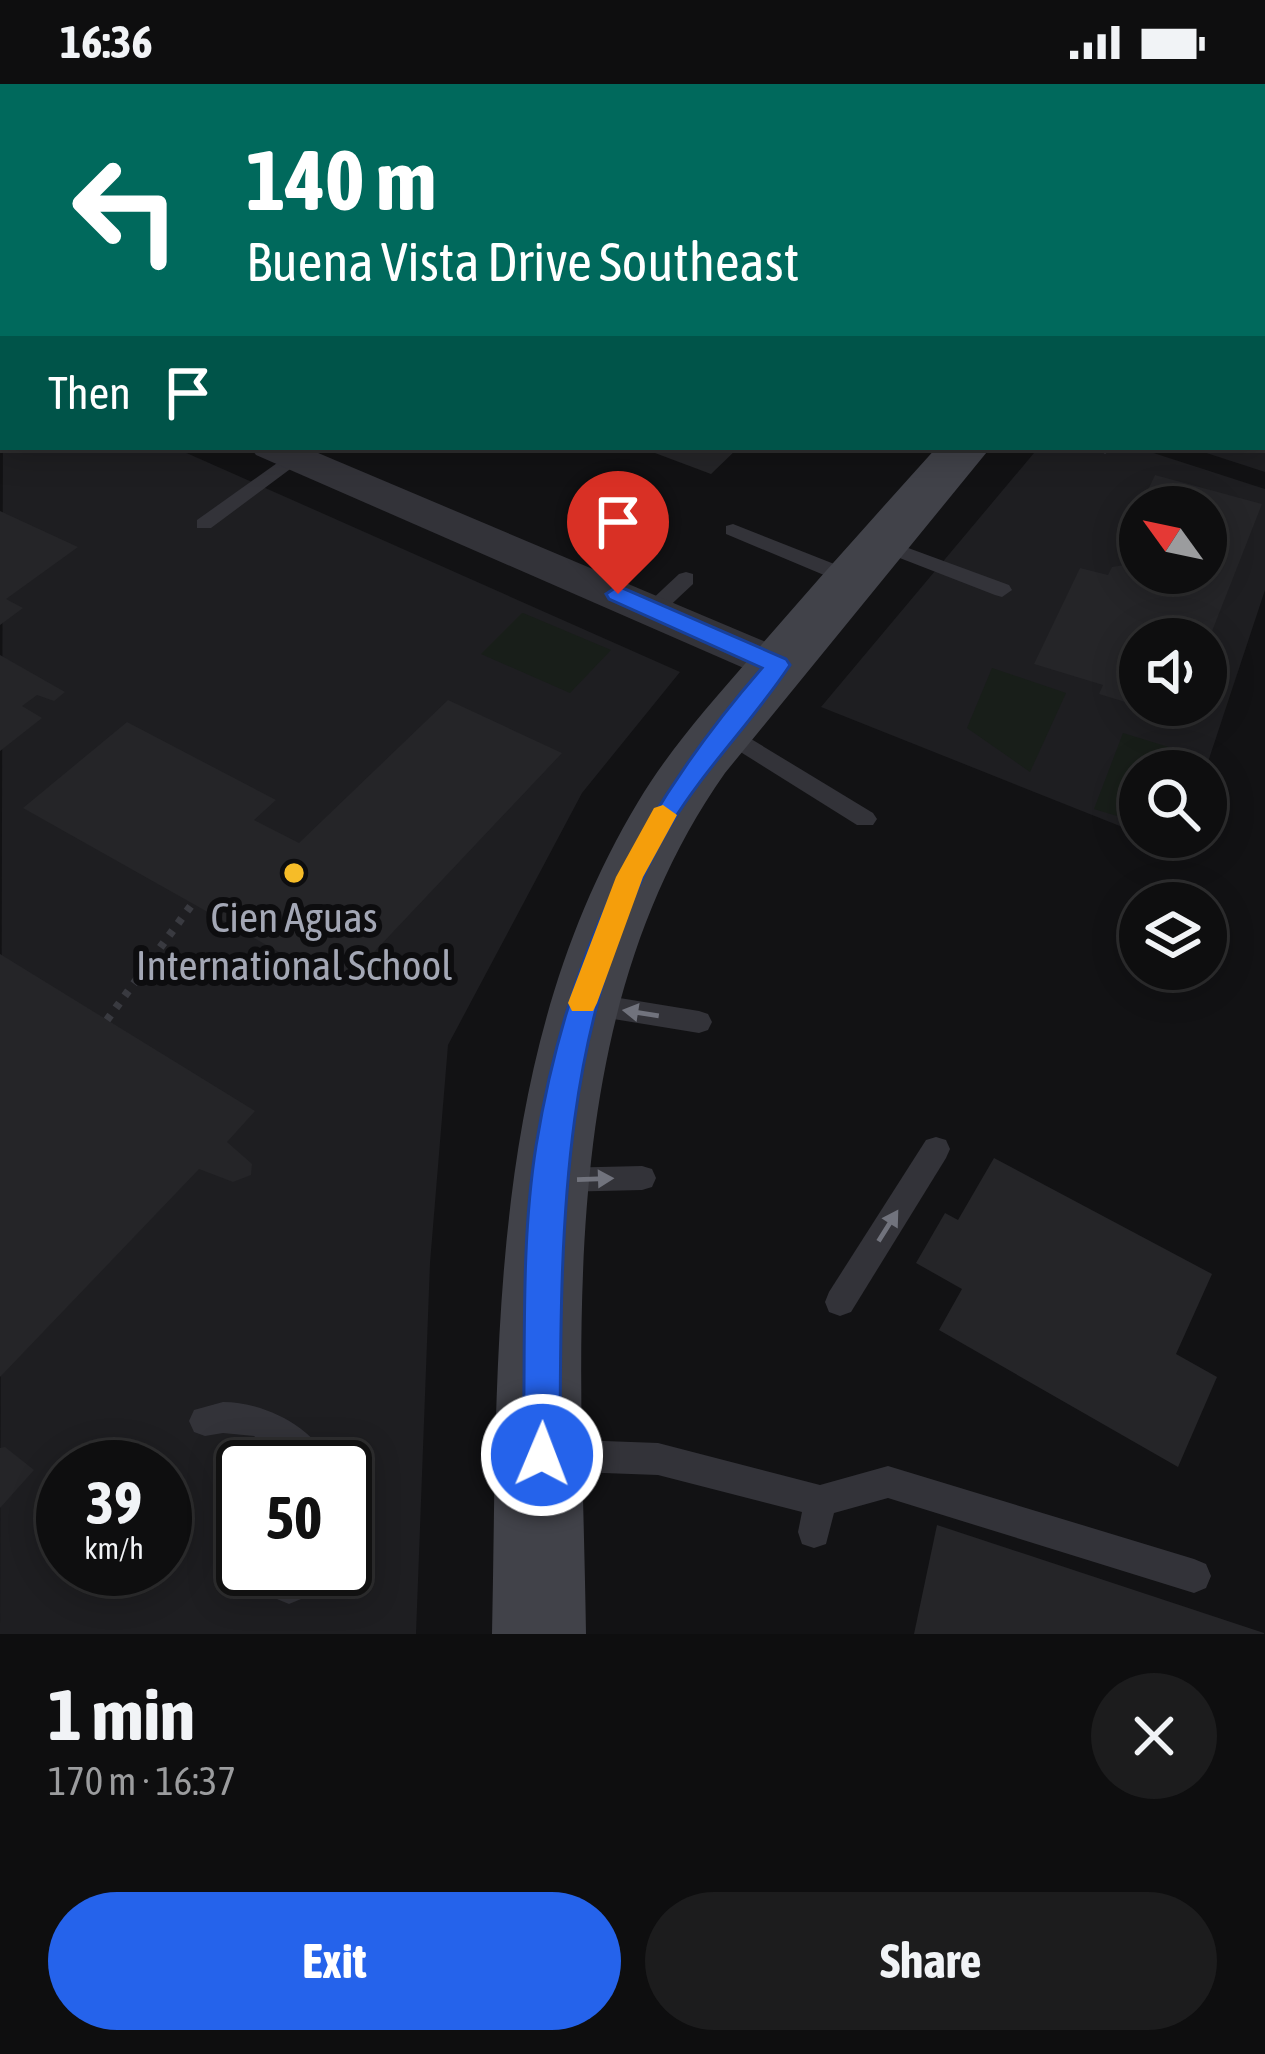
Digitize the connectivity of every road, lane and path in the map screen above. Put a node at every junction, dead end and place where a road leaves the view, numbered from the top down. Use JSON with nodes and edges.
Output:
{"nodes":[{"id":1,"x":962,"y":450,"type":"edge"},
{"id":2,"x":282,"y":452,"type":"edge"},
{"id":3,"x":204,"y":524,"type":"dead end"},
{"id":4,"x":733,"y":530,"type":"dead end"},
{"id":5,"x":865,"y":561,"type":"junction"},
{"id":6,"x":686,"y":579,"type":"dead end"},
{"id":7,"x":1003,"y":590,"type":"dead end"},
{"id":8,"x":653,"y":609,"type":"junction"},
{"id":9,"x":778,"y":665,"type":"junction"},
{"id":10,"x":722,"y":730,"type":"junction"},
{"id":11,"x":865,"y":819,"type":"dead end"},
{"id":12,"x":193,"y":903,"type":"dead end"},
{"id":13,"x":582,"y":1004,"type":"junction"},
{"id":14,"x":106,"y":1020,"type":"dead end"},
{"id":15,"x":699,"y":1022,"type":"dead end"},
{"id":16,"x":936,"y":1149,"type":"dead end"},
{"id":17,"x":641,"y":1178,"type":"dead end"},
{"id":18,"x":549,"y":1180,"type":"junction"},
{"id":19,"x":840,"y":1302,"type":"dead end"},
{"id":20,"x":205,"y":1421,"type":"dead end"},
{"id":21,"x":289,"y":1440,"type":"edge"},
{"id":22,"x":542,"y":1455,"type":"junction"},
{"id":23,"x":1194,"y":1576,"type":"dead end"},
{"id":24,"x":539,"y":1634,"type":"edge"}],
"edges":[{"from":1,"to":5,"type":"main road"},
{"from":2,"to":3,"type":"lane"},
{"from":2,"to":8,"type":"street"},
{"from":4,"to":5,"type":"lane"},
{"from":5,"to":7,"type":"lane"},
{"from":5,"to":9,"type":"main road"},
{"from":6,"to":8,"type":"lane"},
{"from":8,"to":9,"type":"street"},
{"from":9,"to":10,"type":"main road"},
{"from":10,"to":11,"type":"lane"},
{"from":10,"to":13,"type":"main road"},
{"from":12,"to":14,"type":"path"},
{"from":15,"to":13,"type":"lane","one_way":true},
{"from":13,"to":18,"type":"main road"},
{"from":19,"to":16,"type":"lane","one_way":true},
{"from":18,"to":17,"type":"lane","one_way":true},
{"from":18,"to":22,"type":"main road"},
{"from":20,"to":21,"type":"lane"},
{"from":22,"to":23,"type":"lane"},
{"from":22,"to":24,"type":"main road"}]}
